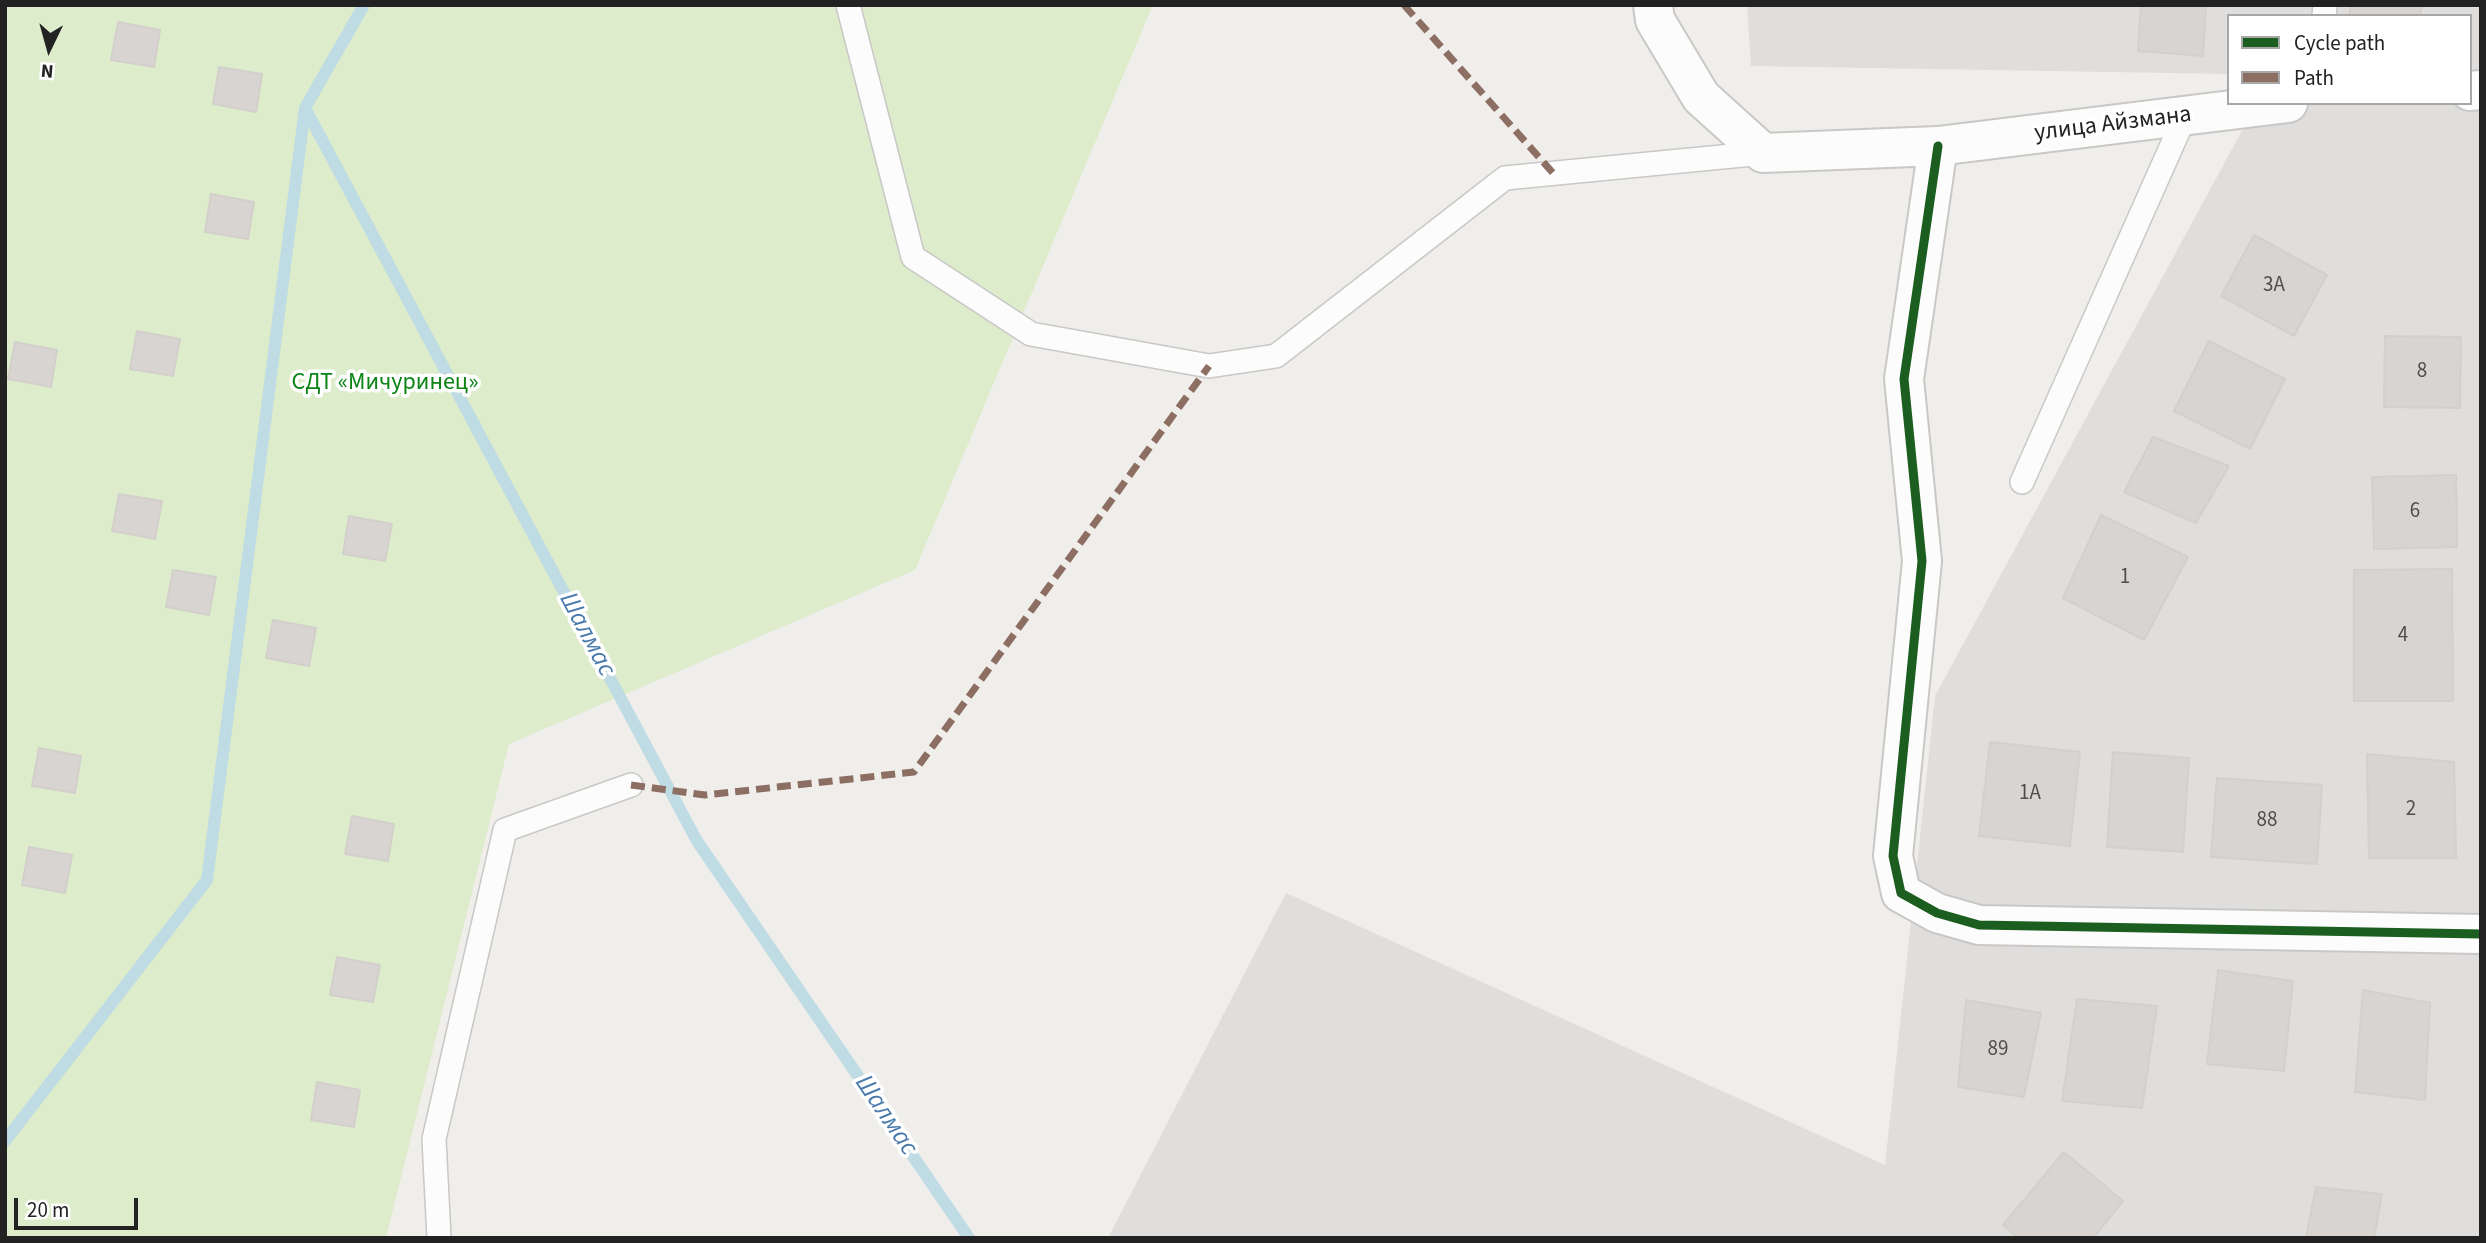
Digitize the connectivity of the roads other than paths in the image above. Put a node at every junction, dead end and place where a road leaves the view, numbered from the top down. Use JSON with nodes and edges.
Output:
{"nodes":[{"id":1,"x":848,"y":5,"type":"edge"},
{"id":2,"x":1653,"y":5,"type":"edge"},
{"id":3,"x":2272,"y":105,"type":"edge"},
{"id":4,"x":2185,"y":116,"type":"junction"},
{"id":5,"x":1938,"y":146,"type":"junction"},
{"id":6,"x":1763,"y":153,"type":"junction"},
{"id":7,"x":2022,"y":482,"type":"dead end"},
{"id":8,"x":631,"y":785,"type":"dead end"},
{"id":9,"x":2481,"y":933,"type":"edge"},
{"id":10,"x":439,"y":1238,"type":"edge"}],
"edges":[{"from":1,"to":6,"type":"lane"},
{"from":2,"to":6,"type":"street"},
{"from":3,"to":4,"type":"street","name":"улица Айзмана"},
{"from":4,"to":5,"type":"street","name":"улица Айзмана"},
{"from":4,"to":7,"type":"lane"},
{"from":5,"to":6,"type":"street","name":"улица Айзмана"},
{"from":5,"to":9,"type":"street"},
{"from":8,"to":10,"type":"lane"}]}
